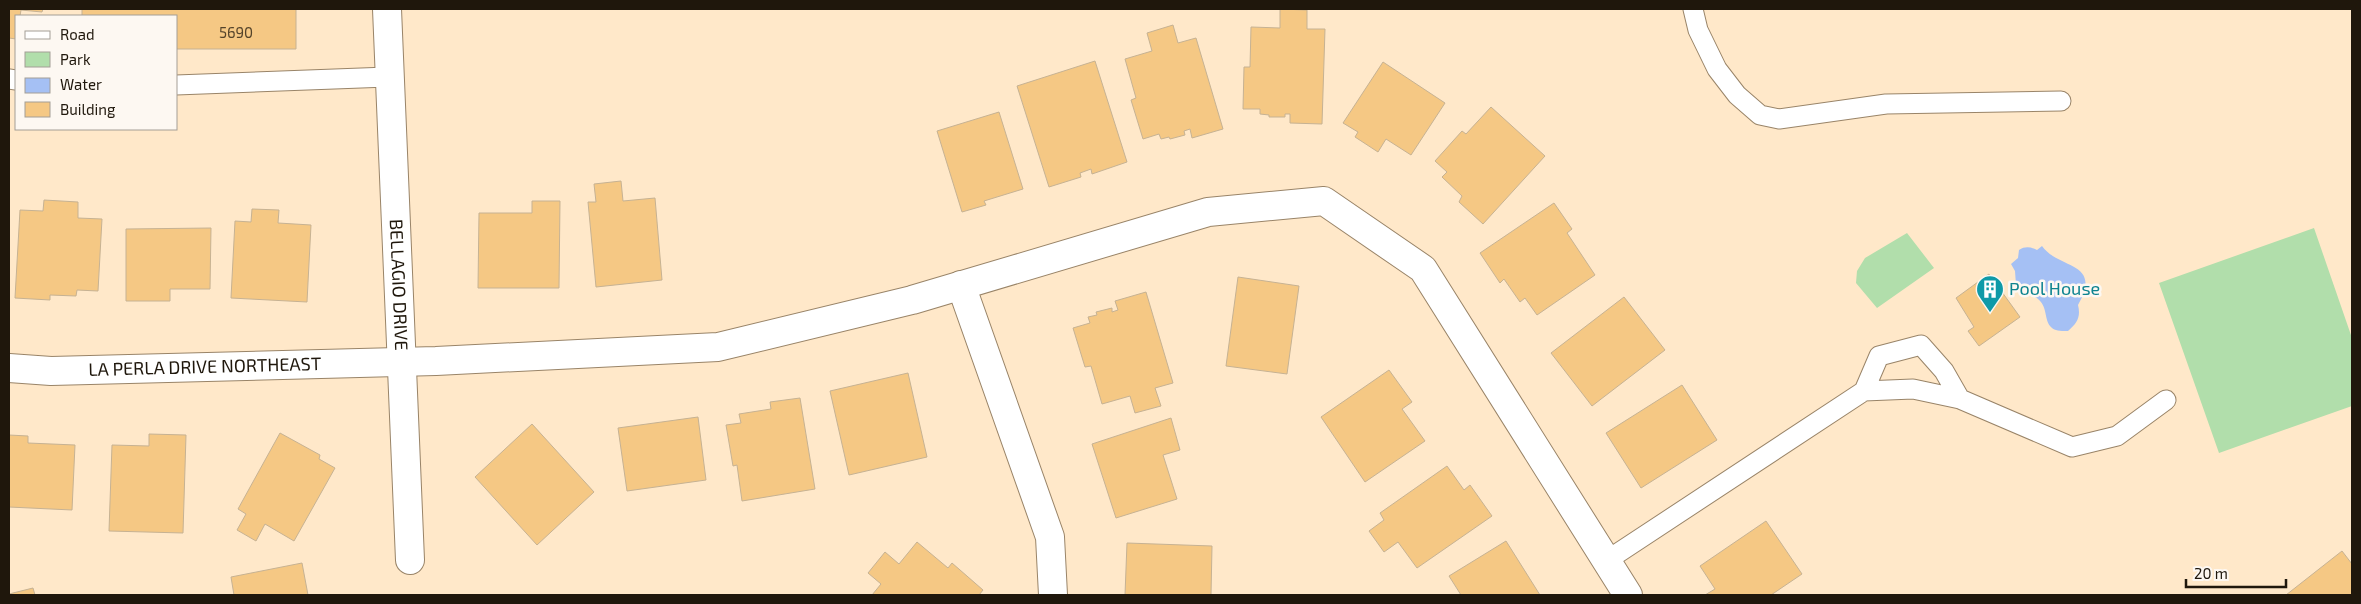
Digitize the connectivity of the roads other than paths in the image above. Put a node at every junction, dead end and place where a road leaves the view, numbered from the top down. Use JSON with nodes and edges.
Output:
{"nodes":[{"id":1,"x":387,"y":9,"type":"edge"},
{"id":2,"x":1693,"y":9,"type":"edge"},
{"id":3,"x":388,"y":77,"type":"junction"},
{"id":4,"x":178,"y":85,"type":"edge"},
{"id":5,"x":2061,"y":101,"type":"dead end"},
{"id":6,"x":961,"y":286,"type":"junction"},
{"id":7,"x":401,"y":362,"type":"junction"},
{"id":8,"x":9,"y":368,"type":"edge"},
{"id":9,"x":1864,"y":391,"type":"junction"},
{"id":10,"x":1960,"y":399,"type":"junction"},
{"id":11,"x":2166,"y":400,"type":"dead end"},
{"id":12,"x":410,"y":560,"type":"dead end"},
{"id":13,"x":1606,"y":561,"type":"junction"},
{"id":14,"x":1053,"y":595,"type":"edge"},
{"id":15,"x":1628,"y":595,"type":"edge"}],
"edges":[{"from":1,"to":3,"type":"street","name":"BELLAGIO DRIVE"},
{"from":2,"to":5,"type":"lane"},
{"from":3,"to":4,"type":"lane"},
{"from":3,"to":7,"type":"street","name":"BELLAGIO DRIVE"},
{"from":6,"to":7,"type":"street","name":"LA PERLA DRIVE NORTHEAST"},
{"from":6,"to":13,"type":"street","name":"LA PERLA DRIVE NORTHEAST"},
{"from":6,"to":14,"type":"street"},
{"from":7,"to":8,"type":"street","name":"LA PERLA DRIVE NORTHEAST"},
{"from":7,"to":12,"type":"street","name":"BELLAGIO DRIVE"},
{"from":9,"to":10,"type":"lane"},
{"from":9,"to":10,"type":"lane"},
{"from":9,"to":13,"type":"lane"},
{"from":10,"to":11,"type":"lane"},
{"from":13,"to":15,"type":"street","name":"LA PERLA DRIVE NORTHEAST"}]}
